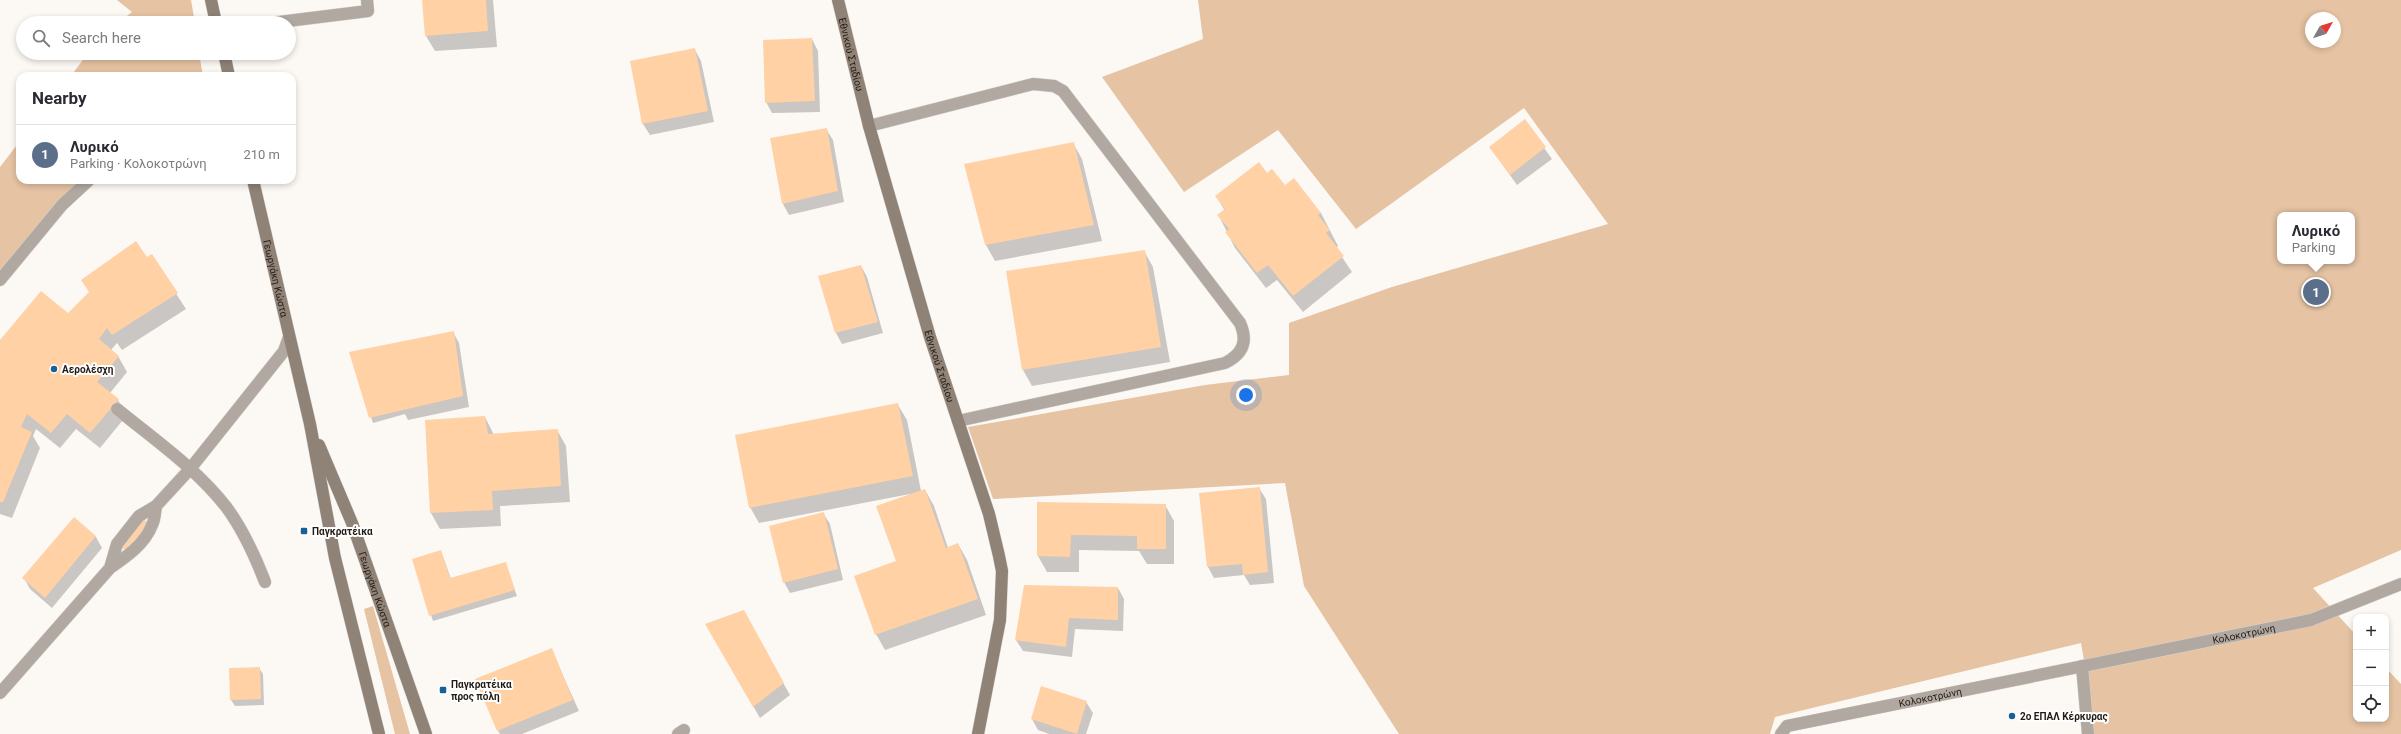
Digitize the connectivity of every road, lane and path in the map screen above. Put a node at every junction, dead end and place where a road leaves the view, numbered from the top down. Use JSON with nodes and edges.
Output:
{"nodes":[{"id":1,"x":211,"y":0,"type":"edge"},
{"id":2,"x":367,"y":0,"type":"edge"},
{"id":3,"x":838,"y":0,"type":"edge"},
{"id":4,"x":214,"y":16,"type":"edge"},
{"id":5,"x":296,"y":20,"type":"edge"},
{"id":6,"x":226,"y":60,"type":"edge"},
{"id":7,"x":229,"y":72,"type":"edge"},
{"id":8,"x":869,"y":126,"type":"junction"},
{"id":9,"x":86,"y":184,"type":"edge"},
{"id":10,"x":254,"y":184,"type":"edge"},
{"id":11,"x":0,"y":280,"type":"edge"},
{"id":12,"x":289,"y":337,"type":"junction"},
{"id":13,"x":117,"y":409,"type":"dead end"},
{"id":14,"x":958,"y":421,"type":"junction"},
{"id":15,"x":310,"y":424,"type":"junction"},
{"id":16,"x":190,"y":469,"type":"junction"},
{"id":17,"x":156,"y":506,"type":"junction"},
{"id":18,"x":110,"y":568,"type":"junction"},
{"id":19,"x":264,"y":582,"type":"dead end"},
{"id":20,"x":2401,"y":584,"type":"edge"},
{"id":21,"x":2082,"y":666,"type":"junction"},
{"id":22,"x":0,"y":692,"type":"edge"},
{"id":23,"x":379,"y":734,"type":"edge"},
{"id":24,"x":426,"y":734,"type":"edge"},
{"id":25,"x":978,"y":734,"type":"edge"},
{"id":26,"x":1781,"y":734,"type":"edge"},
{"id":27,"x":2088,"y":734,"type":"edge"}],
"edges":[{"from":1,"to":4,"type":"main road"},
{"from":2,"to":5,"type":"street"},
{"from":3,"to":8,"type":"main road","name":"Εθνικού Σταδίου"},
{"from":6,"to":7,"type":"main road"},
{"from":8,"to":14,"type":"main road","name":"Εθνικού Σταδίου"},
{"from":8,"to":14,"type":"street"},
{"from":9,"to":11,"type":"street"},
{"from":10,"to":12,"type":"main road","name":"Γεωργάκη Κώστα"},
{"from":12,"to":15,"type":"main road","name":"Γεωργάκη Κώστα"},
{"from":12,"to":16,"type":"street"},
{"from":13,"to":16,"type":"street"},
{"from":14,"to":25,"type":"main road","name":"Εθνικού Σταδίου"},
{"from":15,"to":23,"type":"main road","name":"Γεωργάκη Κώστα"},
{"from":15,"to":24,"type":"main road","name":"Γεωργάκη Κώστα"},
{"from":16,"to":17,"type":"street"},
{"from":16,"to":19,"type":"street"},
{"from":17,"to":18,"type":"street"},
{"from":17,"to":18,"type":"street"},
{"from":18,"to":22,"type":"street"},
{"from":20,"to":21,"type":"street","name":"Κολοκοτρώνη"},
{"from":21,"to":26,"type":"street","name":"Κολοκοτρώνη"},
{"from":21,"to":27,"type":"street"}]}
